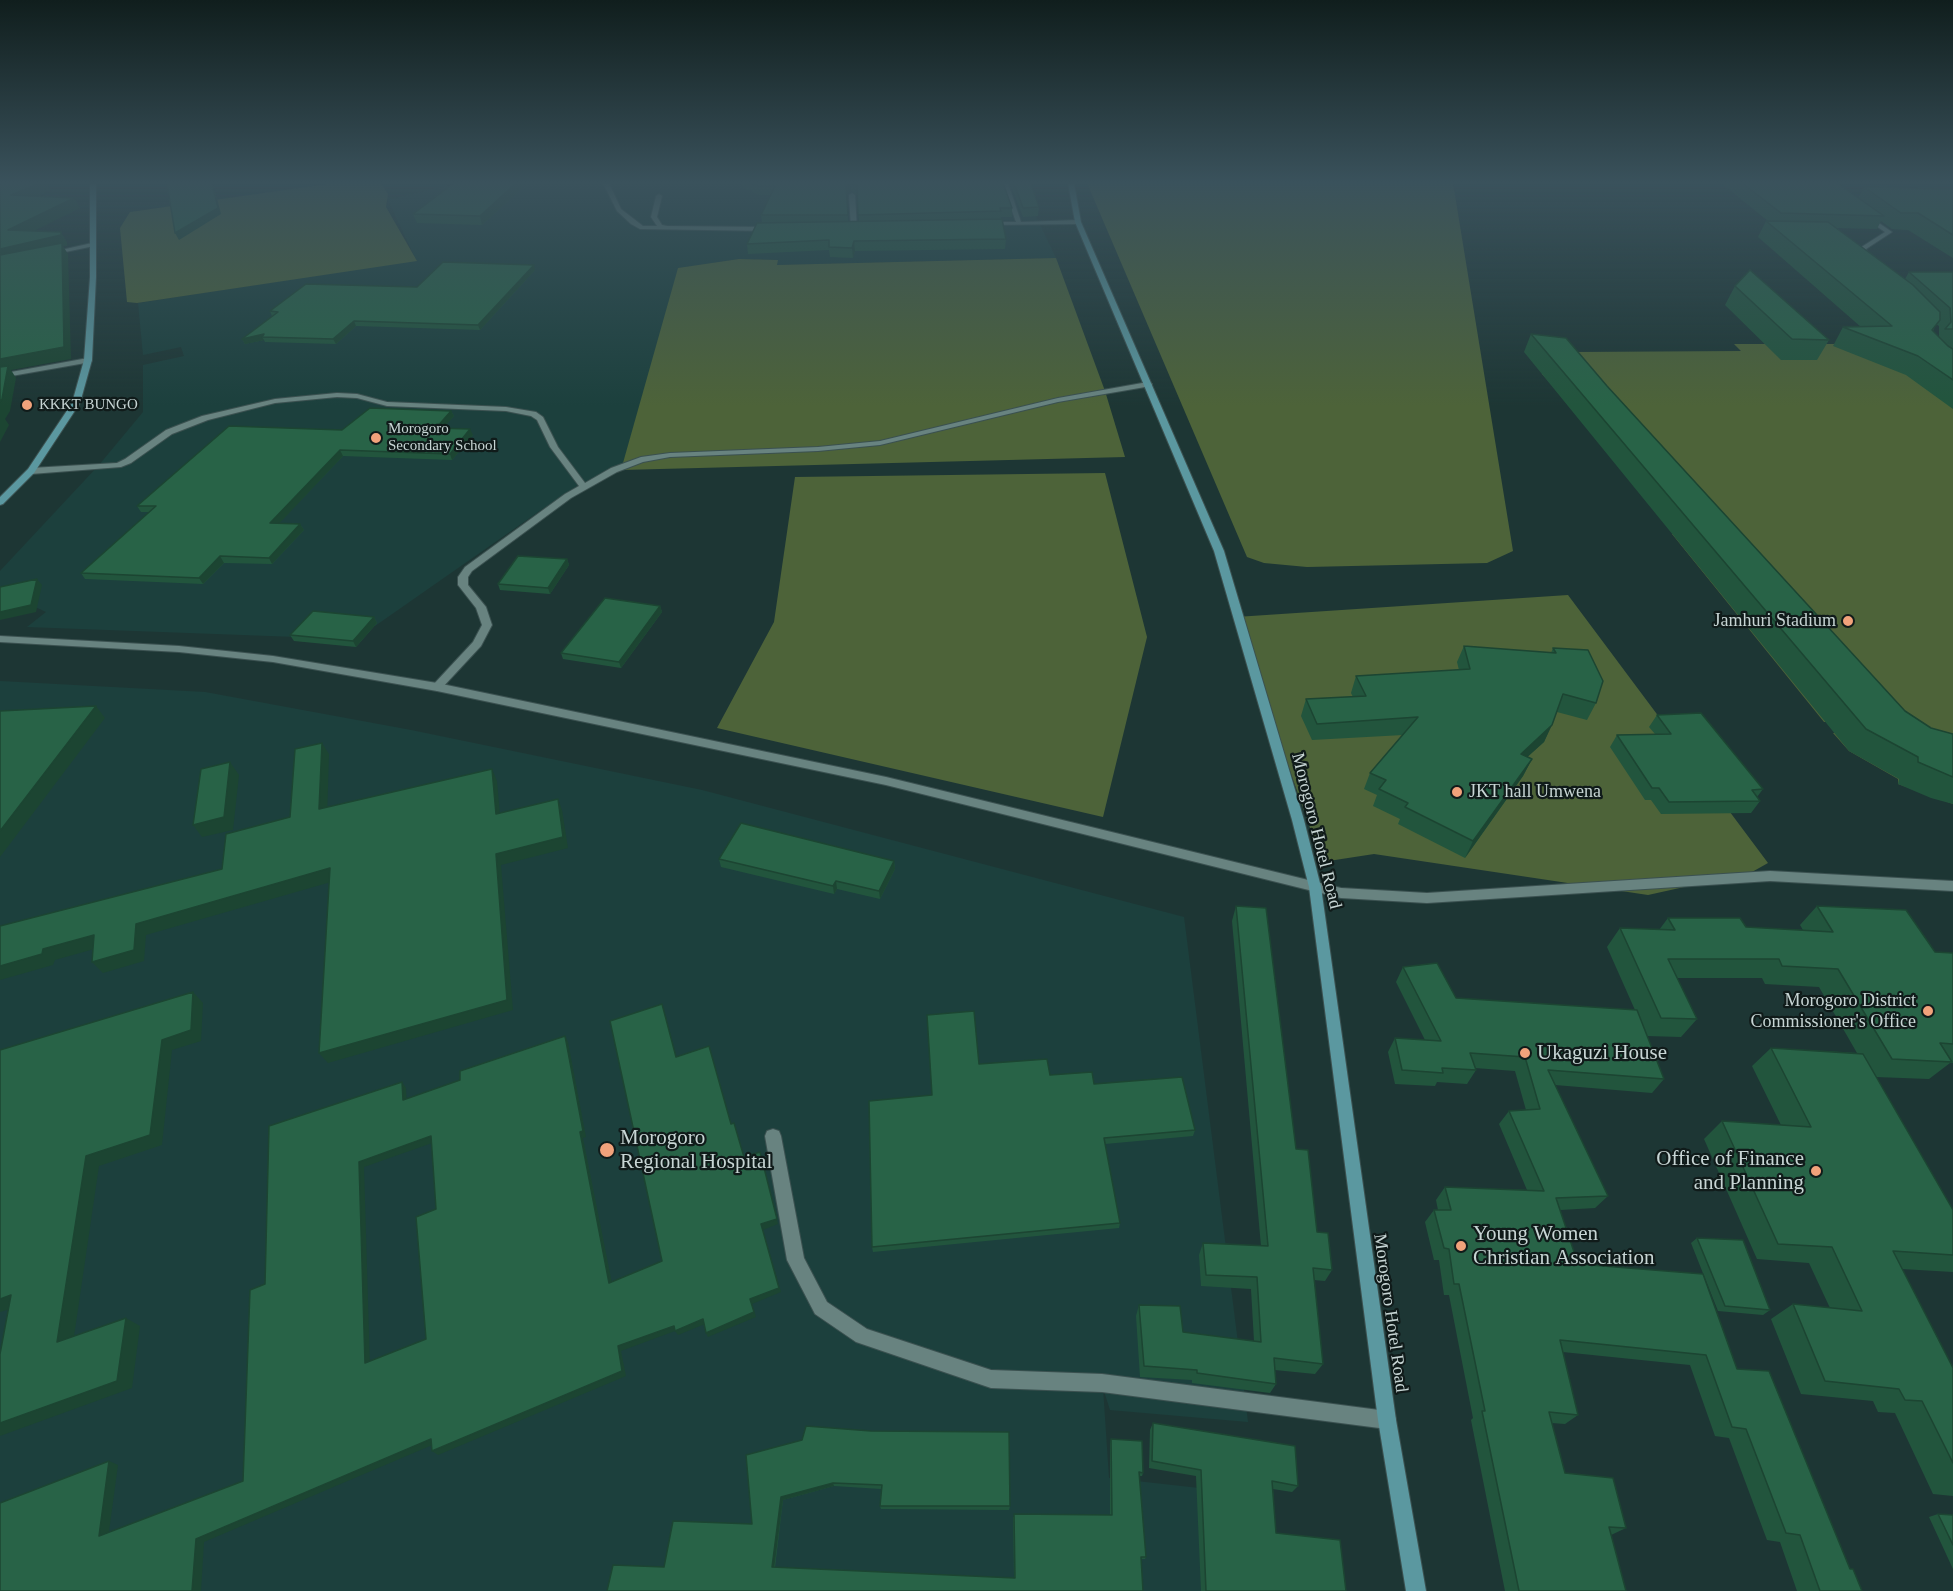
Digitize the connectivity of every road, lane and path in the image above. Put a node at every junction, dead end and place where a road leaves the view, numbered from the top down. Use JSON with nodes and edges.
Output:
{"nodes":[{"id":1,"x":92,"y":257,"type":"edge"},
{"id":2,"x":1093,"y":257,"type":"edge"},
{"id":3,"x":1867,"y":257,"type":"edge"},
{"id":4,"x":1873,"y":271,"type":"edge"},
{"id":5,"x":88,"y":360,"type":"junction"},
{"id":6,"x":0,"y":376,"type":"edge"},
{"id":7,"x":1148,"y":384,"type":"junction"},
{"id":8,"x":31,"y":471,"type":"junction"},
{"id":9,"x":584,"y":488,"type":"junction"},
{"id":10,"x":0,"y":502,"type":"edge"},
{"id":11,"x":0,"y":639,"type":"edge"},
{"id":12,"x":437,"y":687,"type":"junction"},
{"id":13,"x":1953,"y":886,"type":"edge"},
{"id":14,"x":1315,"y":887,"type":"junction"},
{"id":15,"x":773,"y":1136,"type":"dead end"},
{"id":16,"x":1387,"y":1420,"type":"junction"},
{"id":17,"x":1416,"y":1591,"type":"edge"}],
"edges":[{"from":1,"to":5,"type":"street"},
{"from":2,"to":7,"type":"street","name":"Morogoro Hotel Road"},
{"from":3,"to":4,"type":"street"},
{"from":5,"to":6,"type":"street"},
{"from":5,"to":8,"type":"street"},
{"from":7,"to":9,"type":"street"},
{"from":7,"to":14,"type":"street","name":"Morogoro Hotel Road"},
{"from":8,"to":9,"type":"street"},
{"from":8,"to":10,"type":"street"},
{"from":9,"to":12,"type":"street"},
{"from":11,"to":12,"type":"street"},
{"from":12,"to":14,"type":"street"},
{"from":13,"to":14,"type":"street"},
{"from":14,"to":16,"type":"street","name":"Morogoro Hotel Road"},
{"from":15,"to":16,"type":"street"},
{"from":16,"to":17,"type":"street","name":"Morogoro Hotel Road"}]}
